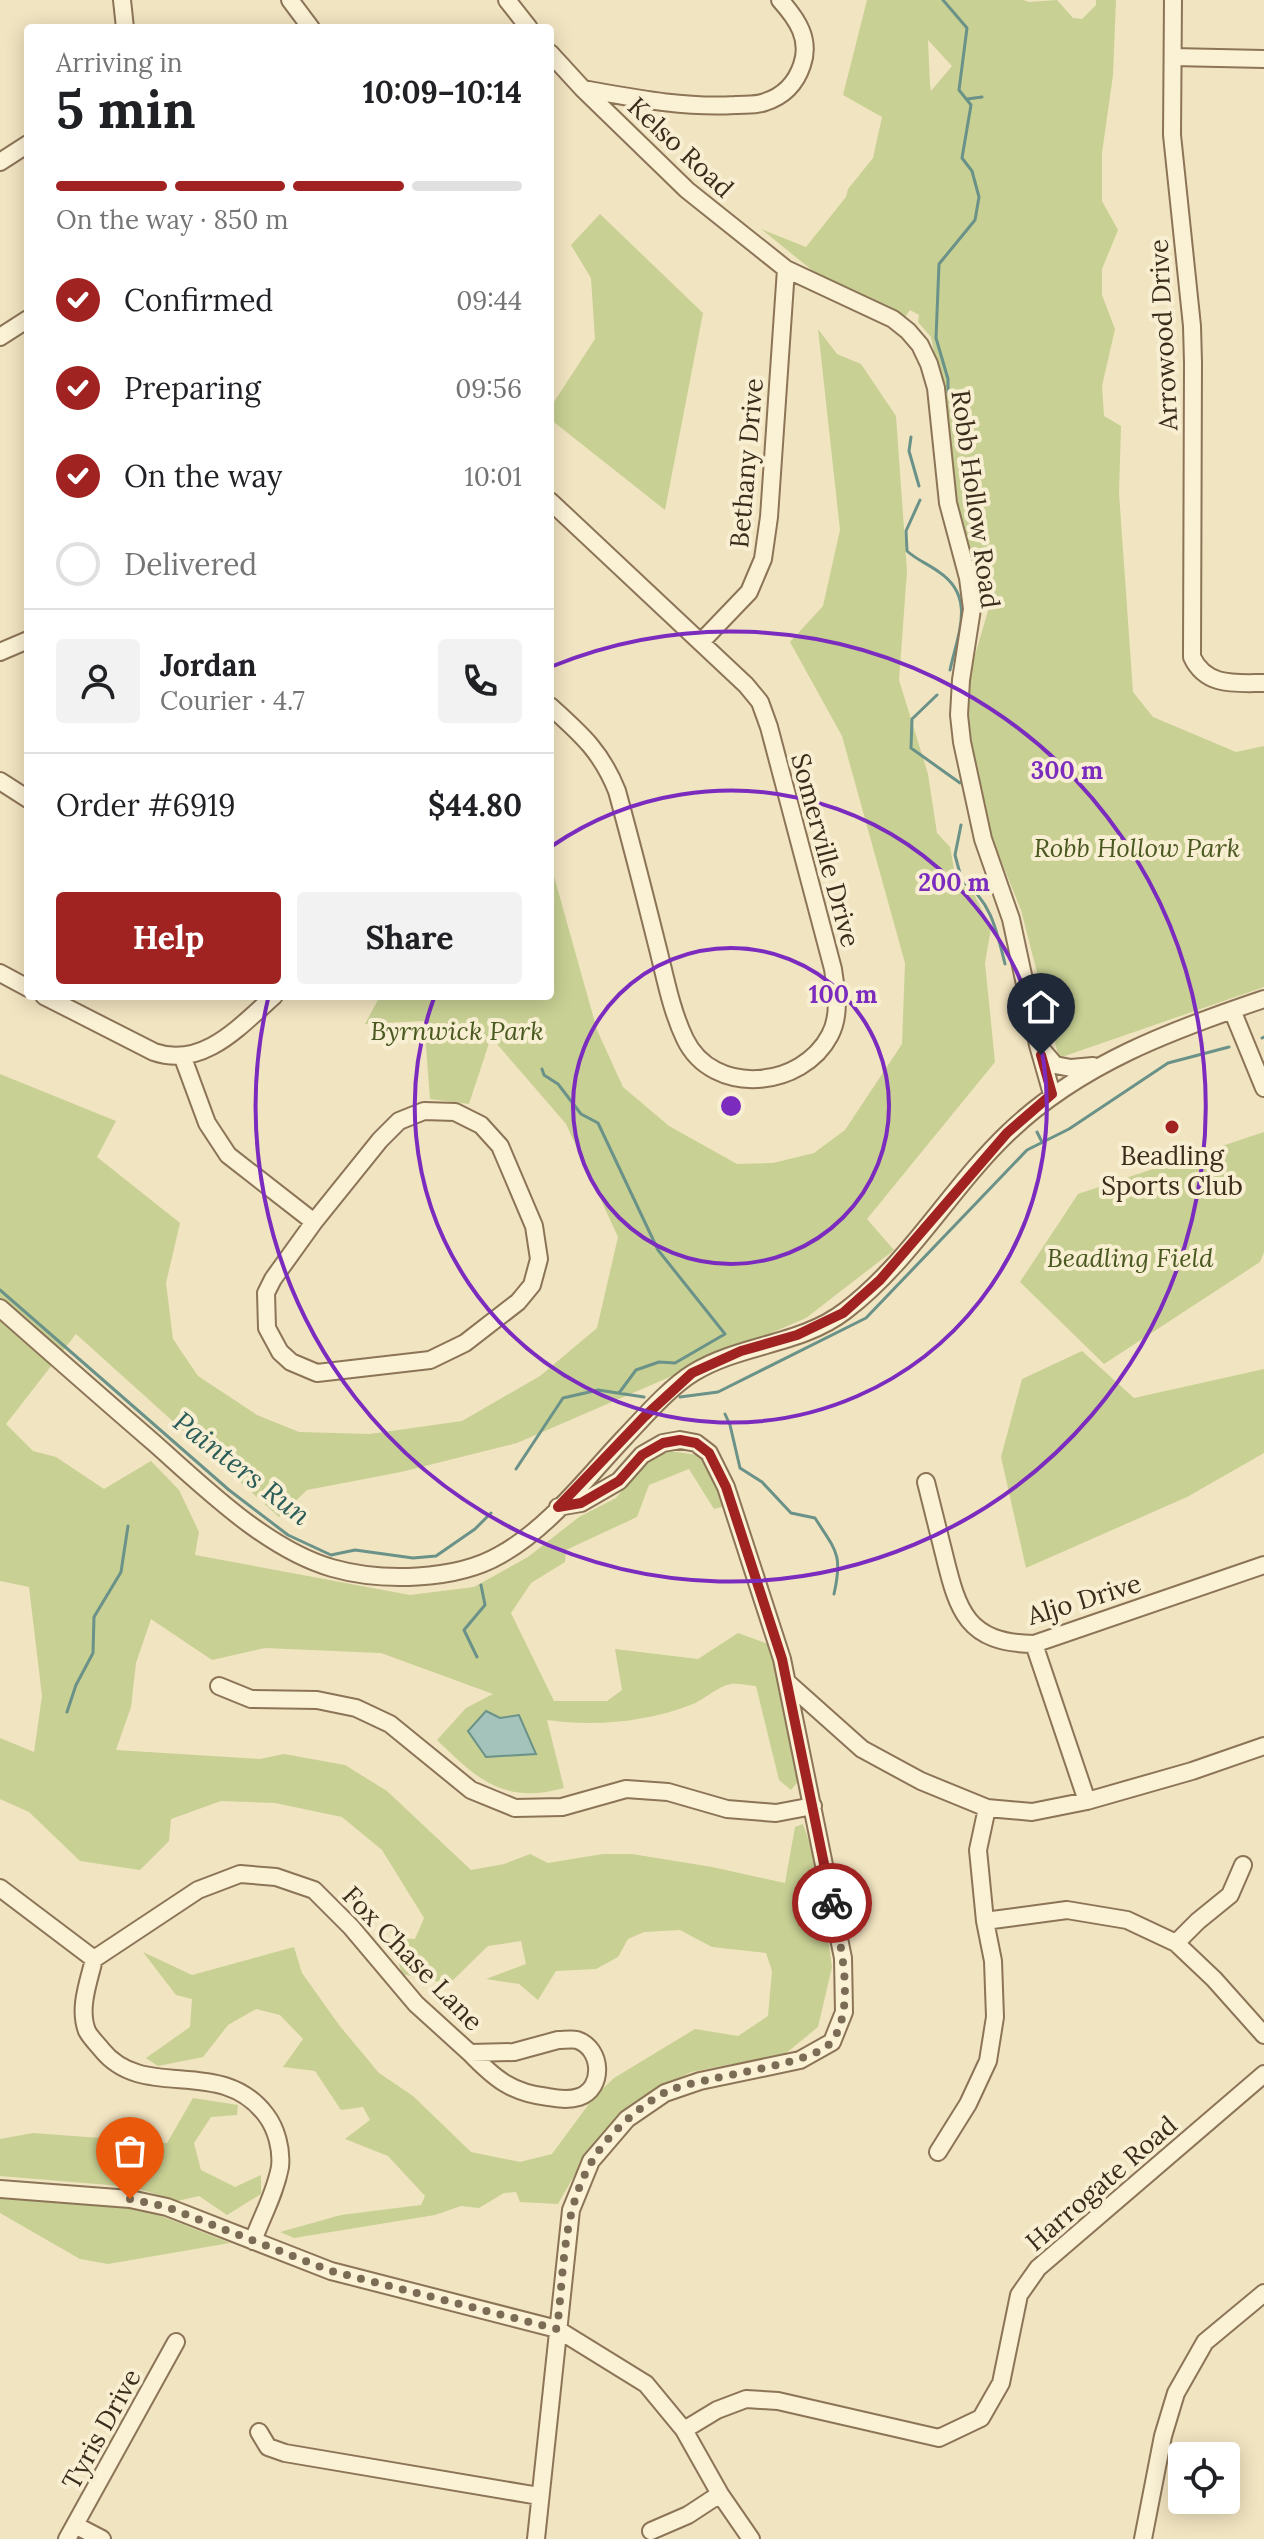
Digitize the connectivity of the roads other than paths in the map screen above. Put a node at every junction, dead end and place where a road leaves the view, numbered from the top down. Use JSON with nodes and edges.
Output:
{"nodes":[{"id":1,"x":122,"y":0,"type":"edge"},
{"id":2,"x":290,"y":0,"type":"edge"},
{"id":3,"x":507,"y":0,"type":"edge"},
{"id":4,"x":780,"y":0,"type":"edge"},
{"id":5,"x":1173,"y":0,"type":"edge"},
{"id":6,"x":125,"y":24,"type":"edge"},
{"id":7,"x":308,"y":24,"type":"edge"},
{"id":8,"x":526,"y":24,"type":"edge"},
{"id":9,"x":554,"y":57,"type":"edge"},
{"id":10,"x":1173,"y":57,"type":"junction"},
{"id":11,"x":1264,"y":59,"type":"edge"},
{"id":12,"x":583,"y":89,"type":"junction"},
{"id":13,"x":24,"y":147,"type":"edge"},
{"id":14,"x":0,"y":162,"type":"edge"},
{"id":15,"x":786,"y":269,"type":"junction"},
{"id":16,"x":24,"y":322,"type":"edge"},
{"id":17,"x":0,"y":337,"type":"edge"},
{"id":18,"x":554,"y":505,"type":"edge"},
{"id":19,"x":702,"y":641,"type":"junction"},
{"id":20,"x":24,"y":642,"type":"edge"},
{"id":21,"x":0,"y":652,"type":"edge"},
{"id":22,"x":1264,"y":683,"type":"edge"},
{"id":23,"x":554,"y":710,"type":"edge"},
{"id":24,"x":0,"y":781,"type":"edge"},
{"id":25,"x":24,"y":796,"type":"edge"},
{"id":26,"x":0,"y":973,"type":"edge"},
{"id":27,"x":24,"y":986,"type":"edge"},
{"id":28,"x":1264,"y":999,"type":"edge"},
{"id":29,"x":52,"y":1000,"type":"edge"},
{"id":30,"x":269,"y":1000,"type":"edge"},
{"id":31,"x":1232,"y":1010,"type":"junction"},
{"id":32,"x":1038,"y":1045,"type":"junction"},
{"id":33,"x":183,"y":1058,"type":"junction"},
{"id":34,"x":1099,"y":1066,"type":"junction"},
{"id":35,"x":1264,"y":1088,"type":"edge"},
{"id":36,"x":1052,"y":1094,"type":"junction"},
{"id":37,"x":314,"y":1222,"type":"junction"},
{"id":38,"x":0,"y":1308,"type":"edge"},
{"id":39,"x":926,"y":1482,"type":"dead end"},
{"id":40,"x":558,"y":1507,"type":"junction"},
{"id":41,"x":1264,"y":1565,"type":"edge"},
{"id":42,"x":1034,"y":1644,"type":"junction"},
{"id":43,"x":788,"y":1683,"type":"junction"},
{"id":44,"x":219,"y":1686,"type":"dead end"},
{"id":45,"x":1264,"y":1746,"type":"edge"},
{"id":46,"x":1087,"y":1801,"type":"junction"},
{"id":47,"x":813,"y":1806,"type":"junction"},
{"id":48,"x":987,"y":1808,"type":"junction"},
{"id":49,"x":1243,"y":1865,"type":"dead end"},
{"id":50,"x":0,"y":1888,"type":"edge"},
{"id":51,"x":985,"y":1921,"type":"junction"},
{"id":52,"x":1176,"y":1943,"type":"junction"},
{"id":53,"x":94,"y":1959,"type":"junction"},
{"id":54,"x":1264,"y":2035,"type":"edge"},
{"id":55,"x":470,"y":2053,"type":"junction"},
{"id":56,"x":1264,"y":2074,"type":"edge"},
{"id":57,"x":938,"y":2152,"type":"dead end"},
{"id":58,"x":0,"y":2189,"type":"edge"},
{"id":59,"x":253,"y":2241,"type":"junction"},
{"id":60,"x":1264,"y":2293,"type":"edge"},
{"id":61,"x":557,"y":2329,"type":"junction"},
{"id":62,"x":176,"y":2342,"type":"dead end"},
{"id":63,"x":684,"y":2430,"type":"junction"},
{"id":64,"x":259,"y":2432,"type":"dead end"},
{"id":65,"x":720,"y":2494,"type":"junction"},
{"id":66,"x":539,"y":2496,"type":"junction"},
{"id":67,"x":651,"y":2531,"type":"dead end"},
{"id":68,"x":71,"y":2532,"type":"edge"},
{"id":69,"x":102,"y":2539,"type":"edge"},
{"id":70,"x":536,"y":2539,"type":"edge"},
{"id":71,"x":751,"y":2539,"type":"edge"},
{"id":72,"x":1143,"y":2539,"type":"edge"}],
"edges":[{"from":1,"to":6,"type":"street"},
{"from":2,"to":7,"type":"street"},
{"from":3,"to":8,"type":"street"},
{"from":4,"to":12,"type":"street"},
{"from":5,"to":10,"type":"street","name":"Arrowood Drive"},
{"from":9,"to":12,"type":"street","name":"Kelso Road"},
{"from":10,"to":11,"type":"street"},
{"from":10,"to":22,"type":"street","name":"Arrowood Drive"},
{"from":12,"to":15,"type":"street","name":"Kelso Road"},
{"from":13,"to":14,"type":"street"},
{"from":15,"to":19,"type":"street","name":"Bethany Drive"},
{"from":15,"to":32,"type":"street","name":"Robb Hollow Road"},
{"from":16,"to":17,"type":"street"},
{"from":18,"to":19,"type":"street","name":"Somerville Drive"},
{"from":19,"to":23,"type":"street","name":"Somerville Drive"},
{"from":20,"to":21,"type":"street"},
{"from":24,"to":25,"type":"street"},
{"from":26,"to":27,"type":"street"},
{"from":28,"to":31,"type":"street"},
{"from":29,"to":33,"type":"street"},
{"from":30,"to":33,"type":"street"},
{"from":31,"to":34,"type":"street"},
{"from":31,"to":35,"type":"street"},
{"from":32,"to":34,"type":"street"},
{"from":32,"to":36,"type":"street","name":"Robb Hollow Road"},
{"from":33,"to":37,"type":"street"},
{"from":34,"to":36,"type":"street"},
{"from":36,"to":40,"type":"street"},
{"from":37,"to":37,"type":"street"},
{"from":38,"to":40,"type":"street"},
{"from":39,"to":42,"type":"street","name":"Aljo Drive"},
{"from":40,"to":43,"type":"street"},
{"from":41,"to":42,"type":"street","name":"Aljo Drive"},
{"from":42,"to":46,"type":"street"},
{"from":43,"to":47,"type":"street"},
{"from":43,"to":48,"type":"street"},
{"from":44,"to":47,"type":"street"},
{"from":45,"to":46,"type":"street"},
{"from":46,"to":48,"type":"street"},
{"from":47,"to":61,"type":"street"},
{"from":48,"to":51,"type":"street"},
{"from":49,"to":52,"type":"street"},
{"from":50,"to":53,"type":"street"},
{"from":51,"to":52,"type":"street"},
{"from":51,"to":57,"type":"street"},
{"from":52,"to":54,"type":"street"},
{"from":53,"to":55,"type":"street","name":"Fox Chase Lane"},
{"from":53,"to":59,"type":"street"},
{"from":55,"to":55,"type":"street","name":"Fox Chase Lane"},
{"from":56,"to":63,"type":"street","name":"Harrogate Road"},
{"from":58,"to":59,"type":"street"},
{"from":59,"to":61,"type":"street"},
{"from":60,"to":72,"type":"street"},
{"from":61,"to":63,"type":"street"},
{"from":61,"to":66,"type":"street"},
{"from":62,"to":68,"type":"street","name":"Tyris Drive"},
{"from":63,"to":65,"type":"street"},
{"from":64,"to":66,"type":"street"},
{"from":65,"to":67,"type":"street"},
{"from":65,"to":71,"type":"street"},
{"from":66,"to":70,"type":"street"},
{"from":68,"to":69,"type":"street"}]}
